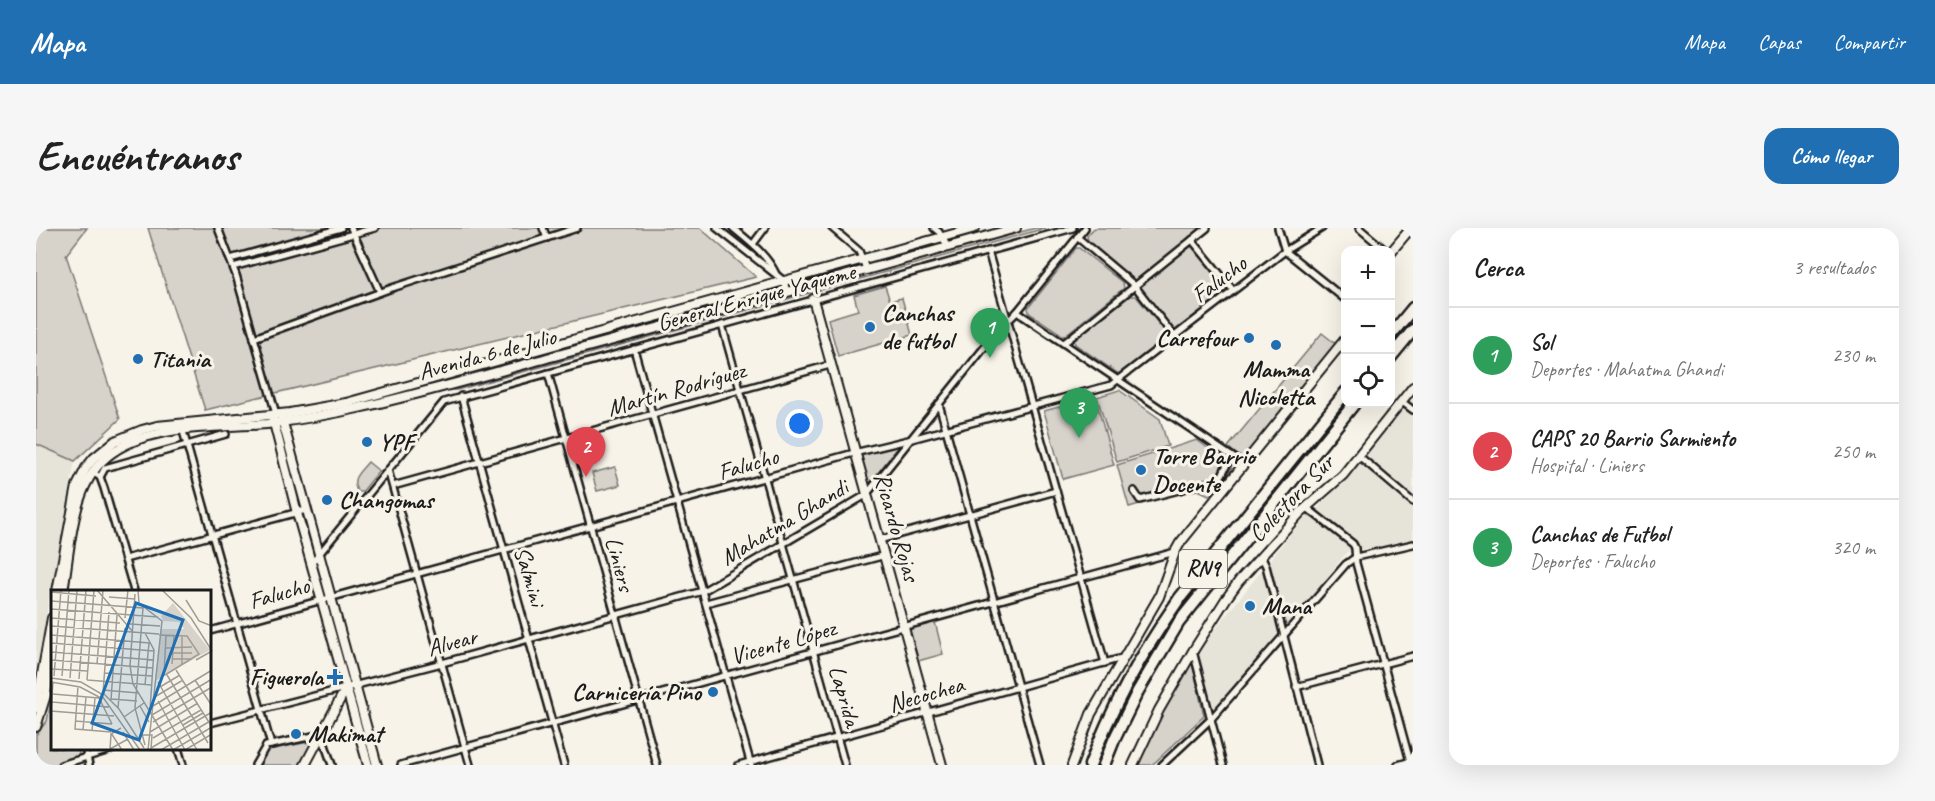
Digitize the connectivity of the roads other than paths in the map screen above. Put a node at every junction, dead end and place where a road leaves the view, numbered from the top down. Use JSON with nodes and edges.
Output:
{"nodes":[{"id":1,"x":218,"y":228,"type":"edge"},
{"id":2,"x":341,"y":228,"type":"edge"},
{"id":3,"x":375,"y":228,"type":"edge"},
{"id":4,"x":543,"y":228,"type":"edge"},
{"id":5,"x":577,"y":228,"type":"edge"},
{"id":6,"x":717,"y":228,"type":"edge"},
{"id":7,"x":733,"y":228,"type":"edge"},
{"id":8,"x":765,"y":228,"type":"edge"},
{"id":9,"x":832,"y":228,"type":"edge"},
{"id":10,"x":934,"y":228,"type":"edge"},
{"id":11,"x":975,"y":228,"type":"edge"},
{"id":12,"x":1016,"y":228,"type":"edge"},
{"id":13,"x":1073,"y":228,"type":"edge"},
{"id":14,"x":1085,"y":228,"type":"edge"},
{"id":15,"x":1207,"y":228,"type":"edge"},
{"id":16,"x":1278,"y":228,"type":"edge"},
{"id":17,"x":1322,"y":228,"type":"edge"},
{"id":18,"x":1359,"y":228,"type":"edge"},
{"id":19,"x":1411,"y":228,"type":"edge"},
{"id":20,"x":352,"y":231,"type":"edge"},
{"id":21,"x":942,"y":237,"type":"junction"},
{"id":22,"x":1077,"y":237,"type":"junction"},
{"id":23,"x":547,"y":238,"type":"junction"},
{"id":24,"x":1192,"y":240,"type":"junction"},
{"id":25,"x":753,"y":244,"type":"junction"},
{"id":26,"x":1380,"y":246,"type":"edge"},
{"id":27,"x":948,"y":247,"type":"junction"},
{"id":28,"x":1395,"y":247,"type":"edge"},
{"id":29,"x":988,"y":251,"type":"junction"},
{"id":30,"x":1285,"y":251,"type":"junction"},
{"id":31,"x":864,"y":259,"type":"junction"},
{"id":32,"x":230,"y":260,"type":"junction"},
{"id":33,"x":232,"y":267,"type":"junction"},
{"id":34,"x":866,"y":269,"type":"junction"},
{"id":35,"x":780,"y":278,"type":"junction"},
{"id":36,"x":1134,"y":285,"type":"junction"},
{"id":37,"x":1233,"y":290,"type":"junction"},
{"id":38,"x":380,"y":292,"type":"junction"},
{"id":39,"x":787,"y":292,"type":"junction"},
{"id":40,"x":1341,"y":296,"type":"edge"},
{"id":41,"x":813,"y":300,"type":"junction"},
{"id":42,"x":1413,"y":306,"type":"edge"},
{"id":43,"x":1017,"y":312,"type":"junction"},
{"id":44,"x":1008,"y":322,"type":"junction"},
{"id":45,"x":722,"y":325,"type":"junction"},
{"id":46,"x":1395,"y":330,"type":"edge"},
{"id":47,"x":1413,"y":330,"type":"edge"},
{"id":48,"x":1174,"y":336,"type":"junction"},
{"id":49,"x":254,"y":338,"type":"junction"},
{"id":50,"x":1064,"y":343,"type":"junction"},
{"id":51,"x":1341,"y":344,"type":"edge"},
{"id":52,"x":634,"y":349,"type":"junction"},
{"id":53,"x":1393,"y":354,"type":"edge"},
{"id":54,"x":830,"y":365,"type":"junction"},
{"id":55,"x":548,"y":373,"type":"junction"},
{"id":56,"x":1119,"y":380,"type":"junction"},
{"id":57,"x":1413,"y":387,"type":"edge"},
{"id":58,"x":740,"y":390,"type":"junction"},
{"id":59,"x":461,"y":396,"type":"junction"},
{"id":60,"x":1341,"y":398,"type":"edge"},
{"id":61,"x":1401,"y":401,"type":"junction"},
{"id":62,"x":939,"y":404,"type":"junction"},
{"id":63,"x":1032,"y":406,"type":"junction"},
{"id":64,"x":1351,"y":408,"type":"edge"},
{"id":65,"x":1413,"y":410,"type":"edge"},
{"id":66,"x":653,"y":414,"type":"junction"},
{"id":67,"x":277,"y":417,"type":"junction"},
{"id":68,"x":183,"y":430,"type":"junction"},
{"id":69,"x":946,"y":430,"type":"junction"},
{"id":70,"x":226,"y":434,"type":"dead end"},
{"id":71,"x":566,"y":438,"type":"junction"},
{"id":72,"x":908,"y":440,"type":"junction"},
{"id":73,"x":187,"y":445,"type":"junction"},
{"id":74,"x":855,"y":453,"type":"junction"},
{"id":75,"x":1231,"y":456,"type":"junction"},
{"id":76,"x":1359,"y":456,"type":"junction"},
{"id":77,"x":480,"y":462,"type":"junction"},
{"id":78,"x":1244,"y":464,"type":"junction"},
{"id":79,"x":388,"y":470,"type":"junction"},
{"id":80,"x":92,"y":472,"type":"junction"},
{"id":81,"x":100,"y":477,"type":"junction"},
{"id":82,"x":765,"y":478,"type":"junction"},
{"id":83,"x":393,"y":486,"type":"junction"},
{"id":84,"x":1056,"y":491,"type":"junction"},
{"id":85,"x":1134,"y":491,"type":"dead end"},
{"id":86,"x":866,"y":494,"type":"junction"},
{"id":87,"x":677,"y":502,"type":"junction"},
{"id":88,"x":1413,"y":502,"type":"edge"},
{"id":89,"x":1306,"y":507,"type":"junction"},
{"id":90,"x":306,"y":510,"type":"junction"},
{"id":91,"x":297,"y":513,"type":"junction"},
{"id":92,"x":970,"y":514,"type":"junction"},
{"id":93,"x":590,"y":526,"type":"junction"},
{"id":94,"x":212,"y":536,"type":"junction"},
{"id":95,"x":879,"y":540,"type":"junction"},
{"id":96,"x":783,"y":543,"type":"junction"},
{"id":97,"x":1413,"y":544,"type":"edge"},
{"id":98,"x":504,"y":550,"type":"junction"},
{"id":99,"x":1175,"y":552,"type":"junction"},
{"id":100,"x":319,"y":555,"type":"junction"},
{"id":101,"x":882,"y":556,"type":"junction"},
{"id":102,"x":1261,"y":556,"type":"junction"},
{"id":103,"x":1356,"y":557,"type":"junction"},
{"id":104,"x":125,"y":559,"type":"junction"},
{"id":105,"x":311,"y":564,"type":"junction"},
{"id":106,"x":418,"y":574,"type":"junction"},
{"id":107,"x":1081,"y":578,"type":"junction"},
{"id":108,"x":793,"y":580,"type":"junction"},
{"id":109,"x":57,"y":590,"type":"edge"},
{"id":110,"x":63,"y":590,"type":"edge"},
{"id":111,"x":134,"y":590,"type":"edge"},
{"id":112,"x":703,"y":591,"type":"junction"},
{"id":113,"x":331,"y":597,"type":"junction"},
{"id":114,"x":321,"y":600,"type":"junction"},
{"id":115,"x":994,"y":602,"type":"junction"},
{"id":116,"x":706,"y":603,"type":"junction"},
{"id":117,"x":615,"y":615,"type":"junction"},
{"id":118,"x":51,"y":624,"type":"edge"},
{"id":119,"x":237,"y":624,"type":"junction"},
{"id":120,"x":903,"y":627,"type":"junction"},
{"id":121,"x":212,"y":630,"type":"edge"},
{"id":122,"x":1283,"y":637,"type":"junction"},
{"id":123,"x":529,"y":639,"type":"junction"},
{"id":124,"x":1193,"y":651,"type":"junction"},
{"id":125,"x":814,"y":652,"type":"junction"},
{"id":126,"x":1413,"y":656,"type":"edge"},
{"id":127,"x":1122,"y":658,"type":"junction"},
{"id":128,"x":51,"y":662,"type":"edge"},
{"id":129,"x":442,"y":663,"type":"junction"},
{"id":130,"x":1106,"y":663,"type":"junction"},
{"id":131,"x":1383,"y":664,"type":"junction"},
{"id":132,"x":726,"y":676,"type":"junction"},
{"id":133,"x":355,"y":686,"type":"junction"},
{"id":134,"x":1018,"y":687,"type":"junction"},
{"id":135,"x":1296,"y":687,"type":"junction"},
{"id":136,"x":346,"y":688,"type":"junction"},
{"id":137,"x":639,"y":700,"type":"junction"},
{"id":138,"x":36,"y":708,"type":"edge"},
{"id":139,"x":260,"y":711,"type":"junction"},
{"id":140,"x":927,"y":713,"type":"junction"},
{"id":141,"x":1210,"y":719,"type":"junction"},
{"id":142,"x":212,"y":723,"type":"edge"},
{"id":143,"x":552,"y":724,"type":"junction"},
{"id":144,"x":36,"y":727,"type":"edge"},
{"id":145,"x":322,"y":736,"type":"junction"},
{"id":146,"x":838,"y":737,"type":"junction"},
{"id":147,"x":271,"y":746,"type":"junction"},
{"id":148,"x":465,"y":747,"type":"junction"},
{"id":149,"x":86,"y":750,"type":"edge"},
{"id":150,"x":109,"y":750,"type":"edge"},
{"id":151,"x":179,"y":750,"type":"edge"},
{"id":152,"x":87,"y":756,"type":"junction"},
{"id":153,"x":1411,"y":762,"type":"edge"},
{"id":154,"x":751,"y":763,"type":"edge"},
{"id":155,"x":61,"y":765,"type":"edge"},
{"id":156,"x":89,"y":765,"type":"edge"},
{"id":157,"x":183,"y":765,"type":"edge"},
{"id":158,"x":255,"y":765,"type":"edge"},
{"id":159,"x":305,"y":765,"type":"edge"},
{"id":160,"x":332,"y":765,"type":"edge"},
{"id":161,"x":368,"y":765,"type":"edge"},
{"id":162,"x":377,"y":765,"type":"edge"},
{"id":163,"x":401,"y":765,"type":"edge"},
{"id":164,"x":470,"y":765,"type":"edge"},
{"id":165,"x":564,"y":765,"type":"edge"},
{"id":166,"x":657,"y":765,"type":"edge"},
{"id":167,"x":739,"y":765,"type":"edge"},
{"id":168,"x":845,"y":765,"type":"edge"},
{"id":169,"x":941,"y":765,"type":"edge"},
{"id":170,"x":1040,"y":765,"type":"edge"},
{"id":171,"x":1072,"y":765,"type":"edge"},
{"id":172,"x":1090,"y":765,"type":"edge"},
{"id":173,"x":1104,"y":765,"type":"edge"},
{"id":174,"x":1133,"y":765,"type":"edge"},
{"id":175,"x":1162,"y":765,"type":"edge"},
{"id":176,"x":1223,"y":765,"type":"edge"},
{"id":177,"x":1317,"y":765,"type":"edge"},
{"id":178,"x":1398,"y":765,"type":"edge"}],
"edges":[{"from":1,"to":32,"type":"street"},
{"from":2,"to":32,"type":"street"},
{"from":3,"to":20,"type":"street"},
{"from":4,"to":23,"type":"street"},
{"from":5,"to":23,"type":"street"},
{"from":6,"to":35,"type":"street"},
{"from":7,"to":25,"type":"street"},
{"from":8,"to":25,"type":"street"},
{"from":9,"to":31,"type":"street"},
{"from":10,"to":21,"type":"street"},
{"from":11,"to":21,"type":"main road","name":"Avenida 6 de Julio"},
{"from":12,"to":27,"type":"main road","name":"Avenida 6 de Julio"},
{"from":13,"to":29,"type":"street","name":"General Enrique Yaqueme"},
{"from":14,"to":22,"type":"street","name":"Mahatma Ghandi"},
{"from":15,"to":24,"type":"street"},
{"from":16,"to":30,"type":"street"},
{"from":17,"to":30,"type":"street","name":"Falucho"},
{"from":18,"to":26,"type":"street"},
{"from":19,"to":28,"type":"main road"},
{"from":20,"to":33,"type":"street"},
{"from":20,"to":38,"type":"street"},
{"from":21,"to":27,"type":"street"},
{"from":21,"to":31,"type":"main road","name":"Avenida 6 de Julio"},
{"from":22,"to":36,"type":"street"},
{"from":22,"to":43,"type":"street","name":"Mahatma Ghandi"},
{"from":23,"to":38,"type":"street"},
{"from":24,"to":36,"type":"street"},
{"from":24,"to":37,"type":"street"},
{"from":25,"to":35,"type":"street"},
{"from":27,"to":34,"type":"main road","name":"Avenida 6 de Julio"},
{"from":29,"to":41,"type":"street","name":"General Enrique Yaqueme"},
{"from":29,"to":44,"type":"street"},
{"from":30,"to":37,"type":"street","name":"Falucho"},
{"from":30,"to":40,"type":"street"},
{"from":31,"to":34,"type":"street"},
{"from":31,"to":35,"type":"main road","name":"Avenida 6 de Julio"},
{"from":32,"to":33,"type":"street"},
{"from":33,"to":49,"type":"street"},
{"from":34,"to":39,"type":"main road","name":"Avenida 6 de Julio"},
{"from":35,"to":39,"type":"street"},
{"from":35,"to":67,"type":"main road","name":"Avenida 6 de Julio"},
{"from":36,"to":48,"type":"street"},
{"from":36,"to":50,"type":"street"},
{"from":37,"to":48,"type":"street","name":"Falucho"},
{"from":38,"to":49,"type":"street"},
{"from":39,"to":67,"type":"main road","name":"Avenida 6 de Julio"},
{"from":41,"to":45,"type":"street","name":"General Enrique Yaqueme"},
{"from":41,"to":54,"type":"main road","name":"Ricardo Rojas"},
{"from":41,"to":74,"type":"main road","name":"Ricardo Rojas"},
{"from":42,"to":46,"type":"highway"},
{"from":43,"to":44,"type":"street","name":"Mahatma Ghandi"},
{"from":43,"to":50,"type":"street"},
{"from":44,"to":62,"type":"street","name":"Mahatma Ghandi"},
{"from":44,"to":63,"type":"street"},
{"from":45,"to":52,"type":"street","name":"General Enrique Yaqueme"},
{"from":45,"to":58,"type":"street","name":"Laprida"},
{"from":47,"to":53,"type":"highway"},
{"from":48,"to":56,"type":"street","name":"Falucho"},
{"from":49,"to":67,"type":"street"},
{"from":50,"to":56,"type":"street"},
{"from":51,"to":78,"type":"main road"},
{"from":52,"to":55,"type":"street","name":"General Enrique Yaqueme"},
{"from":52,"to":66,"type":"street"},
{"from":54,"to":58,"type":"street","name":"Martín Rodríguez"},
{"from":54,"to":74,"type":"main road","name":"Ricardo Rojas"},
{"from":55,"to":59,"type":"street","name":"General Enrique Yaqueme"},
{"from":55,"to":71,"type":"street","name":"Liniers"},
{"from":56,"to":63,"type":"street","name":"Falucho"},
{"from":56,"to":75,"type":"street"},
{"from":57,"to":61,"type":"main road","name":"Colectora Sur"},
{"from":58,"to":66,"type":"street","name":"Martín Rodríguez"},
{"from":58,"to":82,"type":"street","name":"Laprida"},
{"from":59,"to":77,"type":"street","name":"Salmini"},
{"from":59,"to":79,"type":"street","name":"General Enrique Yaqueme"},
{"from":60,"to":172,"type":"highway","number":"RN9"},
{"from":61,"to":65,"type":"street"},
{"from":61,"to":76,"type":"main road","name":"Colectora Sur"},
{"from":62,"to":69,"type":"street"},
{"from":62,"to":72,"type":"street","name":"Mahatma Ghandi"},
{"from":63,"to":69,"type":"street","name":"Falucho"},
{"from":63,"to":84,"type":"street"},
{"from":64,"to":173,"type":"highway","number":"RN9"},
{"from":66,"to":71,"type":"street","name":"Martín Rodríguez"},
{"from":66,"to":87,"type":"street"},
{"from":67,"to":68,"type":"main road","name":"Avenida 6 de Julio"},
{"from":67,"to":90,"type":"main road"},
{"from":67,"to":91,"type":"main road"},
{"from":67,"to":109,"type":"main road","name":"Avenida 6 de Julio"},
{"from":68,"to":73,"type":"street"},
{"from":68,"to":80,"type":"main road","name":"Avenida 6 de Julio"},
{"from":69,"to":72,"type":"street","name":"Falucho"},
{"from":69,"to":92,"type":"street"},
{"from":70,"to":73,"type":"street"},
{"from":71,"to":77,"type":"street","name":"Martín Rodríguez"},
{"from":71,"to":93,"type":"street","name":"Liniers"},
{"from":72,"to":74,"type":"street","name":"Falucho"},
{"from":72,"to":86,"type":"street","name":"Mahatma Ghandi"},
{"from":73,"to":81,"type":"street"},
{"from":73,"to":94,"type":"street"},
{"from":74,"to":82,"type":"street","name":"Falucho"},
{"from":74,"to":86,"type":"main road","name":"Ricardo Rojas"},
{"from":75,"to":78,"type":"street"},
{"from":75,"to":85,"type":"street"},
{"from":76,"to":88,"type":"street"},
{"from":76,"to":89,"type":"main road","name":"Colectora Sur"},
{"from":77,"to":83,"type":"street","name":"Martín Rodríguez"},
{"from":77,"to":98,"type":"street","name":"Salmini"},
{"from":78,"to":99,"type":"main road"},
{"from":79,"to":83,"type":"street"},
{"from":79,"to":100,"type":"street"},
{"from":80,"to":81,"type":"street"},
{"from":80,"to":110,"type":"main road","name":"Avenida 6 de Julio"},
{"from":81,"to":104,"type":"street"},
{"from":82,"to":87,"type":"street","name":"Falucho"},
{"from":82,"to":96,"type":"street","name":"Laprida"},
{"from":83,"to":106,"type":"street"},
{"from":84,"to":92,"type":"street"},
{"from":84,"to":107,"type":"street"},
{"from":86,"to":95,"type":"main road","name":"Ricardo Rojas"},
{"from":86,"to":96,"type":"street","name":"Mahatma Ghandi"},
{"from":87,"to":93,"type":"street","name":"Falucho"},
{"from":87,"to":112,"type":"street"},
{"from":89,"to":102,"type":"main road","name":"Colectora Sur"},
{"from":89,"to":103,"type":"street"},
{"from":90,"to":91,"type":"street"},
{"from":90,"to":100,"type":"main road"},
{"from":91,"to":94,"type":"street"},
{"from":91,"to":105,"type":"main road"},
{"from":92,"to":95,"type":"street"},
{"from":92,"to":115,"type":"street"},
{"from":93,"to":98,"type":"street","name":"Falucho"},
{"from":93,"to":117,"type":"street","name":"Liniers"},
{"from":94,"to":104,"type":"street"},
{"from":94,"to":119,"type":"street"},
{"from":95,"to":101,"type":"main road","name":"Ricardo Rojas"},
{"from":95,"to":120,"type":"main road","name":"Ricardo Rojas"},
{"from":96,"to":108,"type":"street","name":"Laprida"},
{"from":96,"to":112,"type":"street","name":"Mahatma Ghandi"},
{"from":97,"to":103,"type":"street"},
{"from":98,"to":106,"type":"street","name":"Falucho"},
{"from":98,"to":123,"type":"street","name":"Salmini"},
{"from":99,"to":107,"type":"street","name":"Vicente López"},
{"from":99,"to":127,"type":"main road"},
{"from":100,"to":105,"type":"street"},
{"from":100,"to":113,"type":"main road"},
{"from":101,"to":108,"type":"street"},
{"from":101,"to":120,"type":"main road","name":"Ricardo Rojas"},
{"from":102,"to":122,"type":"street"},
{"from":102,"to":124,"type":"main road","name":"Colectora Sur"},
{"from":103,"to":122,"type":"street"},
{"from":103,"to":131,"type":"street"},
{"from":104,"to":111,"type":"street"},
{"from":105,"to":114,"type":"main road"},
{"from":106,"to":113,"type":"street","name":"Falucho"},
{"from":106,"to":129,"type":"street"},
{"from":107,"to":115,"type":"street","name":"Vicente López"},
{"from":107,"to":130,"type":"street"},
{"from":108,"to":116,"type":"street"},
{"from":108,"to":125,"type":"street","name":"Laprida"},
{"from":112,"to":116,"type":"street"},
{"from":112,"to":117,"type":"street","name":"Alvear"},
{"from":113,"to":114,"type":"street","name":"Falucho"},
{"from":113,"to":133,"type":"main road"},
{"from":114,"to":119,"type":"street","name":"Falucho"},
{"from":114,"to":136,"type":"main road"},
{"from":115,"to":120,"type":"street","name":"Vicente López"},
{"from":115,"to":134,"type":"street"},
{"from":116,"to":132,"type":"street"},
{"from":117,"to":123,"type":"street","name":"Alvear"},
{"from":117,"to":137,"type":"street","name":"Liniers"},
{"from":118,"to":138,"type":"main road"},
{"from":119,"to":121,"type":"street","name":"Falucho"},
{"from":119,"to":139,"type":"street"},
{"from":120,"to":125,"type":"street","name":"Vicente López"},
{"from":120,"to":140,"type":"main road","name":"Ricardo Rojas"},
{"from":122,"to":135,"type":"street"},
{"from":122,"to":141,"type":"street"},
{"from":123,"to":129,"type":"street","name":"Alvear"},
{"from":123,"to":143,"type":"street","name":"Salmini"},
{"from":124,"to":141,"type":"street"},
{"from":124,"to":174,"type":"main road","name":"Colectora Sur"},
{"from":125,"to":132,"type":"street","name":"Vicente López"},
{"from":125,"to":146,"type":"street","name":"Laprida"},
{"from":126,"to":131,"type":"street"},
{"from":127,"to":130,"type":"street","name":"Necochea"},
{"from":127,"to":171,"type":"main road"},
{"from":128,"to":144,"type":"main road"},
{"from":129,"to":133,"type":"street","name":"Alvear"},
{"from":129,"to":148,"type":"street"},
{"from":130,"to":134,"type":"street","name":"Necochea"},
{"from":131,"to":135,"type":"street"},
{"from":131,"to":153,"type":"street"},
{"from":132,"to":137,"type":"street","name":"Vicente López"},
{"from":132,"to":154,"type":"street"},
{"from":133,"to":136,"type":"street","name":"Alvear"},
{"from":133,"to":162,"type":"main road"},
{"from":134,"to":140,"type":"street","name":"Necochea"},
{"from":134,"to":170,"type":"street"},
{"from":135,"to":177,"type":"street"},
{"from":136,"to":139,"type":"street","name":"Alvear"},
{"from":136,"to":145,"type":"main road"},
{"from":136,"to":161,"type":"main road"},
{"from":137,"to":143,"type":"street","name":"Vicente López"},
{"from":137,"to":166,"type":"street","name":"Liniers"},
{"from":139,"to":142,"type":"street","name":"Alvear"},
{"from":139,"to":147,"type":"street"},
{"from":140,"to":146,"type":"street","name":"Necochea"},
{"from":140,"to":169,"type":"main road","name":"Ricardo Rojas"},
{"from":141,"to":175,"type":"street"},
{"from":141,"to":176,"type":"street"},
{"from":143,"to":148,"type":"street","name":"Vicente López"},
{"from":143,"to":165,"type":"street","name":"Salmini"},
{"from":145,"to":147,"type":"street"},
{"from":145,"to":159,"type":"main road"},
{"from":145,"to":160,"type":"street"},
{"from":146,"to":154,"type":"street","name":"Necochea"},
{"from":146,"to":168,"type":"street","name":"Laprida"},
{"from":147,"to":158,"type":"street"},
{"from":148,"to":163,"type":"street","name":"Vicente López"},
{"from":148,"to":164,"type":"street"},
{"from":149,"to":152,"type":"street"},
{"from":150,"to":152,"type":"street"},
{"from":151,"to":157,"type":"street"},
{"from":152,"to":155,"type":"street"},
{"from":152,"to":156,"type":"street"},
{"from":153,"to":178,"type":"street"},
{"from":154,"to":167,"type":"street","name":"Necochea"}]}
